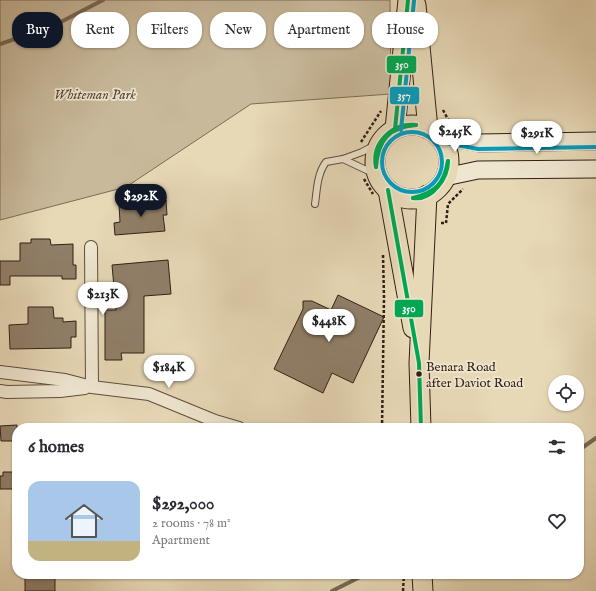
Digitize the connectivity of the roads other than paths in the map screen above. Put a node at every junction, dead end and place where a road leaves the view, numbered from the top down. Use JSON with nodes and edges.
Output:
{"nodes":[{"id":1,"x":408,"y":0,"type":"edge"},
{"id":2,"x":415,"y":0,"type":"edge"},
{"id":3,"x":395,"y":129,"type":"junction"},
{"id":4,"x":439,"y":130,"type":"junction"},
{"id":5,"x":596,"y":141,"type":"edge"},
{"id":6,"x":381,"y":142,"type":"junction"},
{"id":7,"x":343,"y":159,"type":"junction"},
{"id":8,"x":596,"y":170,"type":"edge"},
{"id":9,"x":445,"y":177,"type":"junction"},
{"id":10,"x":383,"y":183,"type":"junction"},
{"id":11,"x":427,"y":196,"type":"junction"},
{"id":12,"x":315,"y":204,"type":"dead end"},
{"id":13,"x":91,"y":247,"type":"dead end"},
{"id":14,"x":419,"y":363,"type":"junction"},
{"id":15,"x":0,"y":372,"type":"edge"},
{"id":16,"x":92,"y":386,"type":"junction"},
{"id":17,"x":0,"y":391,"type":"edge"},
{"id":18,"x":222,"y":423,"type":"edge"},
{"id":19,"x":421,"y":423,"type":"edge"},
{"id":20,"x":422,"y":579,"type":"edge"},
{"id":21,"x":423,"y":591,"type":"edge"}],
"edges":[{"from":1,"to":3,"type":"main road"},
{"from":2,"to":4,"type":"main road"},
{"from":3,"to":4,"type":"main road"},
{"from":3,"to":6,"type":"main road"},
{"from":4,"to":5,"type":"street"},
{"from":4,"to":9,"type":"main road"},
{"from":6,"to":7,"type":"lane"},
{"from":6,"to":10,"type":"main road"},
{"from":7,"to":10,"type":"lane"},
{"from":7,"to":12,"type":"lane"},
{"from":8,"to":9,"type":"street"},
{"from":9,"to":11,"type":"main road"},
{"from":10,"to":11,"type":"main road"},
{"from":10,"to":14,"type":"main road"},
{"from":11,"to":14,"type":"main road"},
{"from":13,"to":16,"type":"street"},
{"from":14,"to":19,"type":"main road"},
{"from":15,"to":16,"type":"street"},
{"from":16,"to":17,"type":"street"},
{"from":16,"to":18,"type":"street"},
{"from":20,"to":21,"type":"main road"}]}
